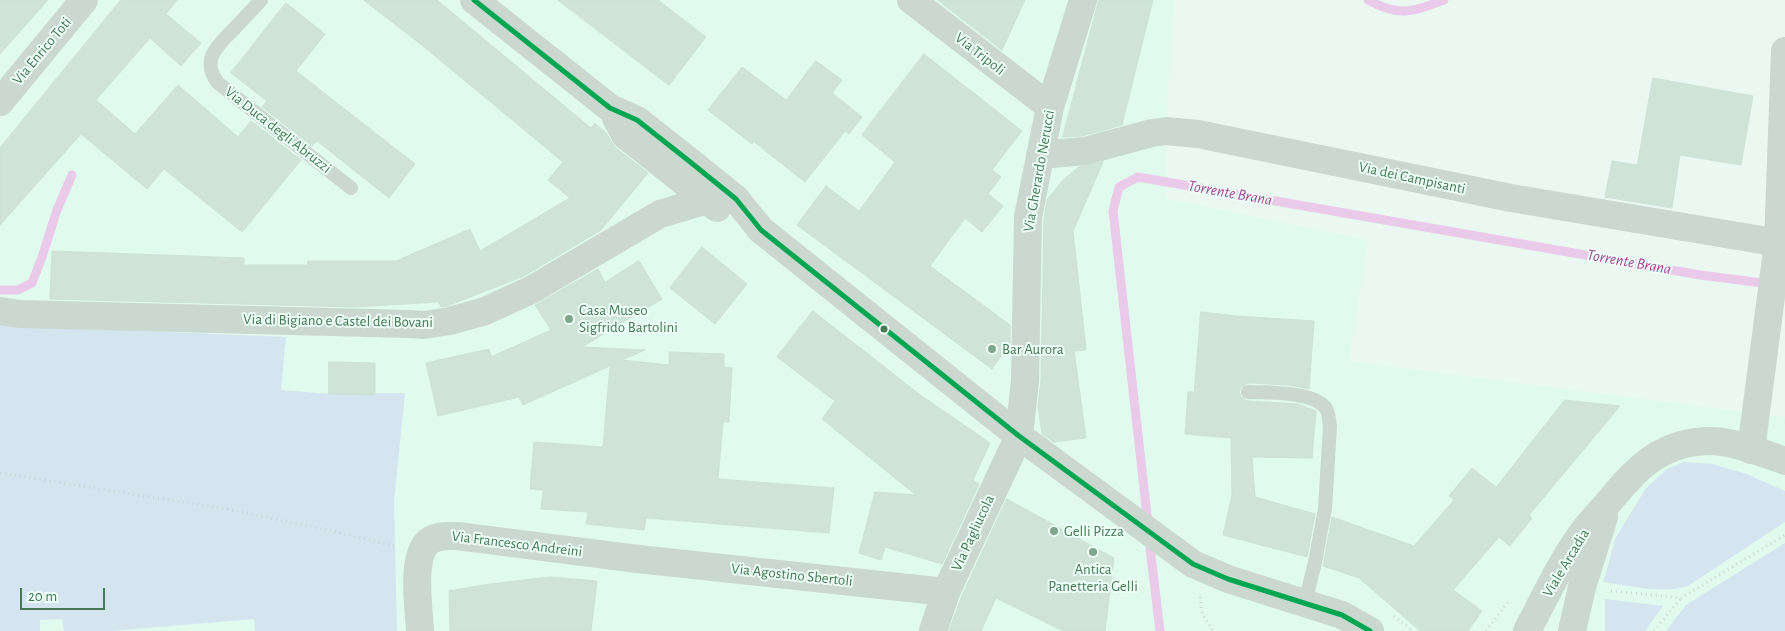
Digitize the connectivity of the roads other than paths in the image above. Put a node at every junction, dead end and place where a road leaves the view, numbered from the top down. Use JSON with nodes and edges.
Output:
{"nodes":[{"id":1,"x":84,"y":0,"type":"edge"},
{"id":2,"x":261,"y":0,"type":"edge"},
{"id":3,"x":474,"y":0,"type":"edge"},
{"id":4,"x":911,"y":0,"type":"edge"},
{"id":5,"x":1083,"y":0,"type":"edge"},
{"id":6,"x":1785,"y":50,"type":"edge"},
{"id":7,"x":0,"y":102,"type":"edge"},
{"id":8,"x":610,"y":108,"type":"junction"},
{"id":9,"x":1050,"y":108,"type":"junction"},
{"id":10,"x":1040,"y":155,"type":"junction"},
{"id":11,"x":351,"y":188,"type":"dead end"},
{"id":12,"x":707,"y":200,"type":"junction"},
{"id":13,"x":761,"y":230,"type":"junction"},
{"id":14,"x":1780,"y":250,"type":"edge"},
{"id":15,"x":0,"y":312,"type":"edge"},
{"id":16,"x":1248,"y":392,"type":"dead end"},
{"id":17,"x":1019,"y":436,"type":"junction"},
{"id":18,"x":1752,"y":450,"type":"junction"},
{"id":19,"x":1785,"y":461,"type":"edge"},
{"id":20,"x":1610,"y":500,"type":"junction"},
{"id":21,"x":638,"y":559,"type":"joint"},
{"id":22,"x":946,"y":592,"type":"junction"},
{"id":23,"x":1305,"y":604,"type":"junction"},
{"id":24,"x":420,"y":631,"type":"edge"},
{"id":25,"x":933,"y":631,"type":"edge"},
{"id":26,"x":1370,"y":631,"type":"edge"},
{"id":27,"x":1527,"y":631,"type":"edge"},
{"id":28,"x":1572,"y":631,"type":"edge"}],
"edges":[{"from":1,"to":7,"type":"street","name":"Via Enrico Toti"},
{"from":2,"to":11,"type":"lane","name":"Via Duca degli Abruzzi"},
{"from":3,"to":8,"type":"street"},
{"from":4,"to":9,"type":"street","name":"Via Tripoli"},
{"from":5,"to":9,"type":"street","name":"Via Gherardo Nerucci"},
{"from":6,"to":14,"type":"street"},
{"from":8,"to":12,"type":"street"},
{"from":8,"to":13,"type":"street"},
{"from":9,"to":10,"type":"street","name":"Via Gherardo Nerucci"},
{"from":10,"to":14,"type":"street","name":"Via dei Campisanti"},
{"from":10,"to":17,"type":"street","name":"Via Gherardo Nerucci"},
{"from":12,"to":13,"type":"street"},
{"from":12,"to":15,"type":"street","name":"Via di Bigiano e Castel dei Bovani"},
{"from":13,"to":17,"type":"street"},
{"from":14,"to":18,"type":"street"},
{"from":16,"to":23,"type":"lane"},
{"from":17,"to":22,"type":"street","name":"Via Pagliucola"},
{"from":17,"to":23,"type":"street"},
{"from":18,"to":19,"type":"street","name":"Viale Arcadia"},
{"from":18,"to":20,"type":"street","name":"Viale Arcadia"},
{"from":20,"to":27,"type":"street","name":"Viale Arcadia"},
{"from":20,"to":28,"type":"street","name":"Viale Arcadia"},
{"from":21,"to":22,"type":"street","name":"Via Agostino Sbertoli"},
{"from":21,"to":24,"type":"street","name":"Via Francesco Andreini"},
{"from":22,"to":25,"type":"street","name":"Via Pagliucola"},
{"from":23,"to":26,"type":"street"}]}
